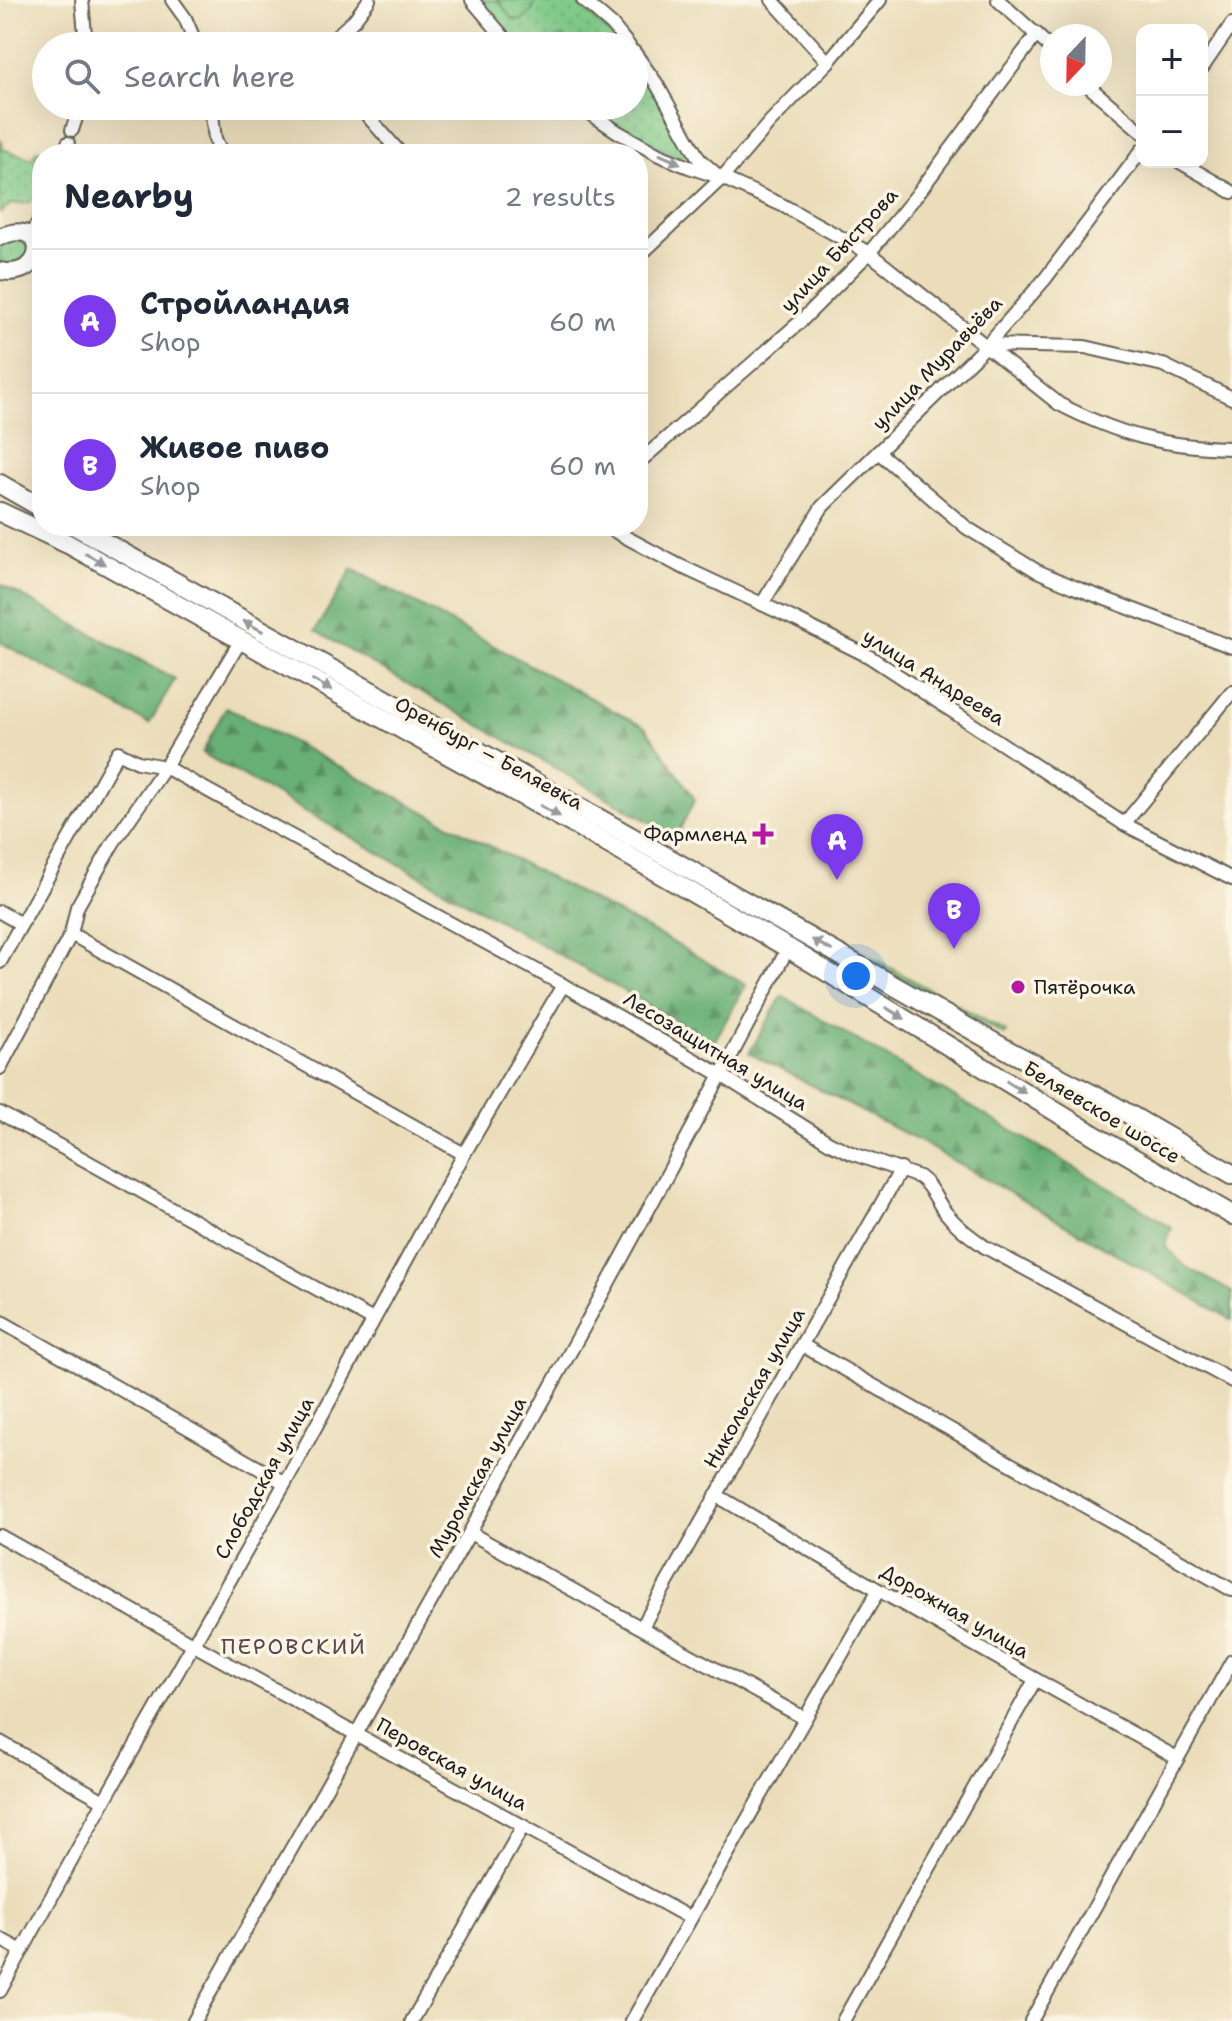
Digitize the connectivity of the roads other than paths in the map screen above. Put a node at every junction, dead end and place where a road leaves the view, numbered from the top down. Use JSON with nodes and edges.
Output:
{"nodes":[{"id":1,"x":82,"y":0,"type":"edge"},
{"id":2,"x":172,"y":0,"type":"edge"},
{"id":3,"x":369,"y":0,"type":"edge"},
{"id":4,"x":472,"y":0,"type":"edge"},
{"id":5,"x":583,"y":0,"type":"edge"},
{"id":6,"x":772,"y":0,"type":"edge"},
{"id":7,"x":880,"y":0,"type":"edge"},
{"id":8,"x":998,"y":0,"type":"edge"},
{"id":9,"x":1232,"y":24,"type":"edge"},
{"id":10,"x":85,"y":32,"type":"edge"},
{"id":11,"x":191,"y":32,"type":"edge"},
{"id":12,"x":341,"y":32,"type":"edge"},
{"id":13,"x":499,"y":32,"type":"edge"},
{"id":14,"x":618,"y":32,"type":"edge"},
{"id":15,"x":1037,"y":34,"type":"junction"},
{"id":16,"x":1040,"y":37,"type":"edge"},
{"id":17,"x":1208,"y":59,"type":"edge"},
{"id":18,"x":828,"y":62,"type":"junction"},
{"id":19,"x":648,"y":72,"type":"edge"},
{"id":20,"x":1100,"y":96,"type":"edge"},
{"id":21,"x":75,"y":120,"type":"edge"},
{"id":22,"x":213,"y":120,"type":"edge"},
{"id":23,"x":371,"y":120,"type":"edge"},
{"id":24,"x":600,"y":120,"type":"edge"},
{"id":25,"x":1136,"y":127,"type":"edge"},
{"id":26,"x":68,"y":142,"type":"edge"},
{"id":27,"x":217,"y":144,"type":"edge"},
{"id":28,"x":392,"y":144,"type":"edge"},
{"id":29,"x":639,"y":144,"type":"edge"},
{"id":30,"x":648,"y":149,"type":"edge"},
{"id":31,"x":1136,"y":158,"type":"edge"},
{"id":32,"x":1190,"y":168,"type":"edge"},
{"id":33,"x":722,"y":178,"type":"junction"},
{"id":34,"x":1232,"y":192,"type":"edge"},
{"id":35,"x":0,"y":237,"type":"edge"},
{"id":36,"x":32,"y":240,"type":"edge"},
{"id":37,"x":648,"y":248,"type":"edge"},
{"id":38,"x":869,"y":253,"type":"junction"},
{"id":39,"x":32,"y":264,"type":"edge"},
{"id":40,"x":24,"y":269,"type":"junction"},
{"id":41,"x":32,"y":270,"type":"edge"},
{"id":42,"x":0,"y":271,"type":"edge"},
{"id":43,"x":987,"y":345,"type":"junction"},
{"id":44,"x":1232,"y":398,"type":"edge"},
{"id":45,"x":1232,"y":448,"type":"edge"},
{"id":46,"x":878,"y":452,"type":"junction"},
{"id":47,"x":648,"y":454,"type":"edge"},
{"id":48,"x":0,"y":484,"type":"edge"},
{"id":49,"x":32,"y":502,"type":"edge"},
{"id":50,"x":0,"y":512,"type":"edge"},
{"id":51,"x":32,"y":527,"type":"edge"},
{"id":52,"x":51,"y":536,"type":"edge"},
{"id":53,"x":93,"y":536,"type":"edge"},
{"id":54,"x":624,"y":536,"type":"edge"},
{"id":55,"x":762,"y":604,"type":"junction"},
{"id":56,"x":241,"y":640,"type":"junction"},
{"id":57,"x":1232,"y":647,"type":"edge"},
{"id":58,"x":1232,"y":692,"type":"edge"},
{"id":59,"x":165,"y":767,"type":"junction"},
{"id":60,"x":1124,"y":824,"type":"junction"},
{"id":61,"x":1232,"y":879,"type":"edge"},
{"id":62,"x":0,"y":912,"type":"edge"},
{"id":63,"x":21,"y":924,"type":"junction"},
{"id":64,"x":71,"y":934,"type":"junction"},
{"id":65,"x":788,"y":948,"type":"junction"},
{"id":66,"x":0,"y":962,"type":"edge"},
{"id":67,"x":563,"y":985,"type":"junction"},
{"id":68,"x":963,"y":1025,"type":"joint"},
{"id":69,"x":950,"y":1046,"type":"joint"},
{"id":70,"x":0,"y":1068,"type":"edge"},
{"id":71,"x":721,"y":1075,"type":"junction"},
{"id":72,"x":0,"y":1113,"type":"edge"},
{"id":73,"x":464,"y":1154,"type":"junction"},
{"id":74,"x":901,"y":1169,"type":"junction"},
{"id":75,"x":1232,"y":1174,"type":"edge"},
{"id":76,"x":1232,"y":1215,"type":"edge"},
{"id":77,"x":373,"y":1320,"type":"junction"},
{"id":78,"x":0,"y":1321,"type":"edge"},
{"id":79,"x":802,"y":1345,"type":"junction"},
{"id":80,"x":1232,"y":1381,"type":"edge"},
{"id":81,"x":285,"y":1483,"type":"junction"},
{"id":82,"x":716,"y":1495,"type":"junction"},
{"id":83,"x":470,"y":1533,"type":"junction"},
{"id":84,"x":0,"y":1536,"type":"edge"},
{"id":85,"x":1232,"y":1590,"type":"edge"},
{"id":86,"x":878,"y":1591,"type":"junction"},
{"id":87,"x":642,"y":1627,"type":"junction"},
{"id":88,"x":194,"y":1645,"type":"junction"},
{"id":89,"x":1232,"y":1661,"type":"edge"},
{"id":90,"x":1035,"y":1680,"type":"junction"},
{"id":91,"x":804,"y":1718,"type":"junction"},
{"id":92,"x":356,"y":1734,"type":"junction"},
{"id":93,"x":0,"y":1742,"type":"edge"},
{"id":94,"x":1177,"y":1758,"type":"junction"},
{"id":95,"x":104,"y":1801,"type":"junction"},
{"id":96,"x":523,"y":1826,"type":"junction"},
{"id":97,"x":690,"y":1918,"type":"junction"},
{"id":98,"x":0,"y":1939,"type":"edge"},
{"id":99,"x":22,"y":1951,"type":"junction"},
{"id":100,"x":0,"y":1991,"type":"edge"},
{"id":101,"x":194,"y":2021,"type":"edge"},
{"id":102,"x":412,"y":2021,"type":"edge"},
{"id":103,"x":632,"y":2021,"type":"edge"},
{"id":104,"x":843,"y":2021,"type":"edge"},
{"id":105,"x":1031,"y":2021,"type":"edge"}],
"edges":[{"from":1,"to":10,"type":"street"},
{"from":2,"to":11,"type":"street"},
{"from":3,"to":12,"type":"street"},
{"from":4,"to":13,"type":"street"},
{"from":5,"to":14,"type":"street"},
{"from":6,"to":18,"type":"street"},
{"from":7,"to":18,"type":"street"},
{"from":8,"to":15,"type":"street"},
{"from":9,"to":17,"type":"street"},
{"from":15,"to":16,"type":"street"},
{"from":15,"to":38,"type":"street","name":"улица Быстрова"},
{"from":18,"to":33,"type":"street"},
{"from":19,"to":33,"type":"street"},
{"from":20,"to":25,"type":"street"},
{"from":21,"to":26,"type":"street"},
{"from":22,"to":27,"type":"street"},
{"from":23,"to":28,"type":"street"},
{"from":24,"to":29,"type":"street","one_way":true},
{"from":30,"to":33,"type":"street","one_way":true},
{"from":31,"to":43,"type":"street","name":"улица Муравьёва"},
{"from":32,"to":34,"type":"street"},
{"from":33,"to":37,"type":"street"},
{"from":33,"to":38,"type":"street"},
{"from":35,"to":36,"type":"street"},
{"from":38,"to":43,"type":"street"},
{"from":38,"to":47,"type":"street","name":"улица Быстрова"},
{"from":39,"to":40,"type":"street"},
{"from":40,"to":41,"type":"street"},
{"from":40,"to":42,"type":"street"},
{"from":43,"to":44,"type":"street"},
{"from":43,"to":45,"type":"street"},
{"from":43,"to":46,"type":"street","name":"улица Муравьёва"},
{"from":46,"to":55,"type":"street","name":"улица Муравьёва"},
{"from":46,"to":57,"type":"street"},
{"from":48,"to":49,"type":"main road"},
{"from":50,"to":51,"type":"main road","name":"Оренбург – Беляевка","one_way":true},
{"from":52,"to":56,"type":"main road","name":"Оренбург – Беляевка","one_way":true},
{"from":68,"to":53,"type":"main road","name":"Оренбург – Беляевка","one_way":true},
{"from":54,"to":55,"type":"street","name":"улица Андреева"},
{"from":55,"to":60,"type":"street","name":"улица Андреева"},
{"from":56,"to":59,"type":"street"},
{"from":56,"to":65,"type":"main road","name":"Оренбург – Беляевка","one_way":true},
{"from":58,"to":60,"type":"street"},
{"from":59,"to":63,"type":"street","name":"Лесозащитная улица"},
{"from":59,"to":64,"type":"street"},
{"from":59,"to":67,"type":"street","name":"Лесозащитная улица"},
{"from":60,"to":61,"type":"street","name":"улица Андреева"},
{"from":62,"to":63,"type":"street"},
{"from":63,"to":66,"type":"street"},
{"from":64,"to":70,"type":"street"},
{"from":64,"to":73,"type":"street"},
{"from":65,"to":69,"type":"main road","name":"Оренбург – Беляевка","one_way":true},
{"from":65,"to":71,"type":"street","name":"Муромская улица"},
{"from":67,"to":71,"type":"street","name":"Лесозащитная улица"},
{"from":67,"to":73,"type":"street","name":"Слободская улица"},
{"from":68,"to":75,"type":"main road","name":"Беляевское шоссе"},
{"from":69,"to":76,"type":"main road","name":"Беляевское шоссе","one_way":true},
{"from":71,"to":74,"type":"street","name":"Лесозащитная улица"},
{"from":71,"to":83,"type":"street","name":"Муромская улица"},
{"from":72,"to":77,"type":"street"},
{"from":73,"to":77,"type":"street","name":"Слободская улица"},
{"from":74,"to":79,"type":"street","name":"Никольская улица"},
{"from":74,"to":80,"type":"street","name":"Лесозащитная улица"},
{"from":77,"to":81,"type":"street","name":"Слободская улица"},
{"from":78,"to":81,"type":"street"},
{"from":79,"to":82,"type":"street","name":"Никольская улица"},
{"from":79,"to":85,"type":"street"},
{"from":81,"to":88,"type":"street","name":"Слободская улица"},
{"from":82,"to":86,"type":"street","name":"Дорожная улица"},
{"from":82,"to":87,"type":"street","name":"Никольская улица"},
{"from":83,"to":87,"type":"street"},
{"from":83,"to":92,"type":"street","name":"Муромская улица"},
{"from":84,"to":88,"type":"street","name":"Перовская улица"},
{"from":86,"to":90,"type":"street","name":"Дорожная улица"},
{"from":86,"to":91,"type":"street"},
{"from":87,"to":91,"type":"street"},
{"from":88,"to":92,"type":"street","name":"Перовская улица"},
{"from":88,"to":95,"type":"street","name":"Слободская улица"},
{"from":89,"to":94,"type":"street"},
{"from":90,"to":94,"type":"street","name":"Дорожная улица"},
{"from":90,"to":104,"type":"street"},
{"from":91,"to":97,"type":"street"},
{"from":92,"to":96,"type":"street","name":"Перовская улица"},
{"from":92,"to":101,"type":"street","name":"Муромская улица"},
{"from":93,"to":95,"type":"street"},
{"from":94,"to":105,"type":"street"},
{"from":95,"to":99,"type":"street","name":"Слободская улица"},
{"from":96,"to":97,"type":"street","name":"Перовская улица"},
{"from":96,"to":102,"type":"street"},
{"from":97,"to":103,"type":"street"},
{"from":98,"to":99,"type":"street"},
{"from":99,"to":100,"type":"street","name":"Слободская улица"}]}
